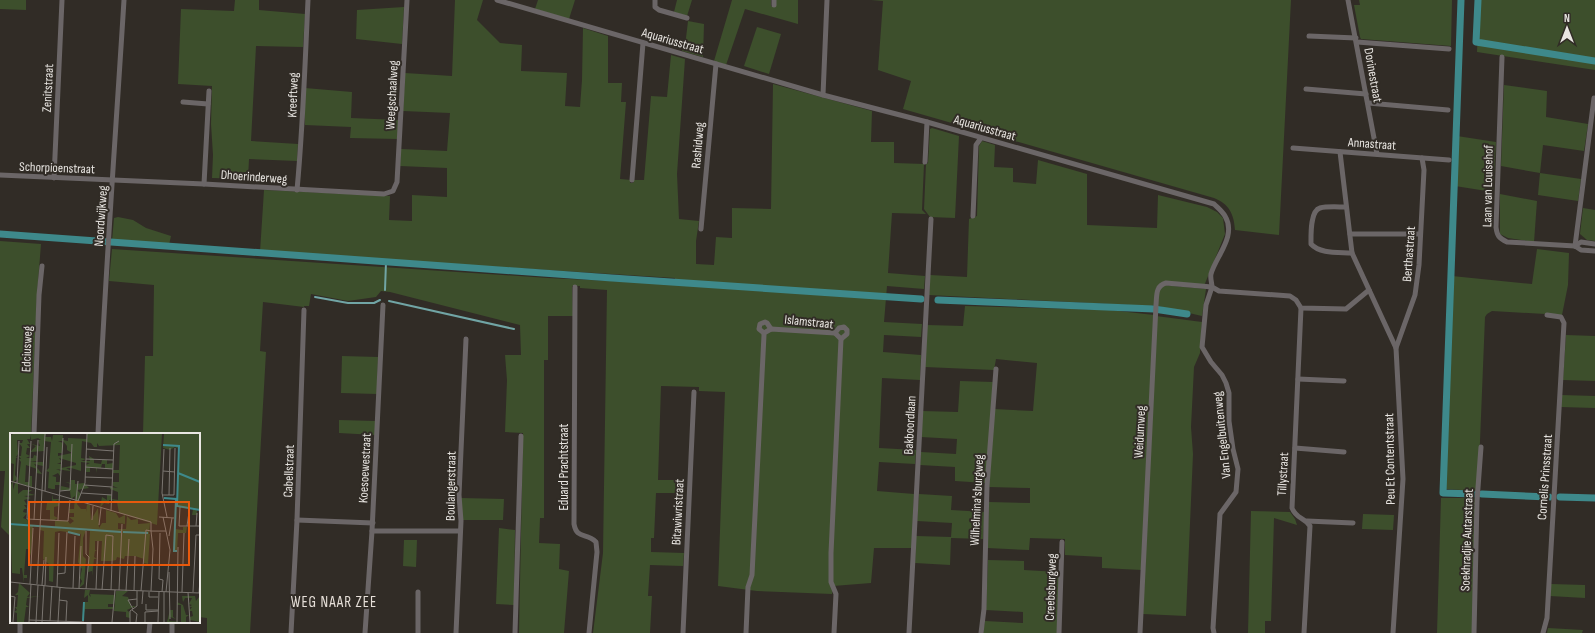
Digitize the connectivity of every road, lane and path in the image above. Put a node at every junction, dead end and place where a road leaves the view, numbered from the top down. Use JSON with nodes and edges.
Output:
{"nodes":[{"id":1,"x":62,"y":0,"type":"edge"},
{"id":2,"x":124,"y":0,"type":"edge"},
{"id":3,"x":308,"y":0,"type":"edge"},
{"id":4,"x":407,"y":0,"type":"edge"},
{"id":5,"x":497,"y":0,"type":"edge"},
{"id":6,"x":655,"y":0,"type":"edge"},
{"id":7,"x":827,"y":0,"type":"edge"},
{"id":8,"x":1348,"y":0,"type":"edge"},
{"id":9,"x":687,"y":18,"type":"dead end"},
{"id":10,"x":1309,"y":36,"type":"dead end"},
{"id":11,"x":1356,"y":40,"type":"junction"},
{"id":12,"x":643,"y":44,"type":"junction"},
{"id":13,"x":1449,"y":49,"type":"dead end"},
{"id":14,"x":1502,"y":57,"type":"dead end"},
{"id":15,"x":716,"y":64,"type":"junction"},
{"id":16,"x":1306,"y":89,"type":"dead end"},
{"id":17,"x":209,"y":90,"type":"dead end"},
{"id":18,"x":1366,"y":94,"type":"junction"},
{"id":19,"x":823,"y":95,"type":"junction"},
{"id":20,"x":1594,"y":98,"type":"dead end"},
{"id":21,"x":183,"y":102,"type":"dead end"},
{"id":22,"x":1368,"y":103,"type":"junction"},
{"id":23,"x":208,"y":104,"type":"junction"},
{"id":24,"x":1448,"y":110,"type":"dead end"},
{"id":25,"x":927,"y":122,"type":"junction"},
{"id":26,"x":981,"y":138,"type":"junction"},
{"id":27,"x":1293,"y":148,"type":"dead end"},
{"id":28,"x":1340,"y":152,"type":"junction"},
{"id":29,"x":1377,"y":154,"type":"junction"},
{"id":30,"x":1422,"y":158,"type":"junction"},
{"id":31,"x":1449,"y":160,"type":"dead end"},
{"id":32,"x":925,"y":162,"type":"dead end"},
{"id":33,"x":0,"y":175,"type":"edge"},
{"id":34,"x":54,"y":178,"type":"junction"},
{"id":35,"x":113,"y":180,"type":"junction"},
{"id":36,"x":632,"y":180,"type":"dead end"},
{"id":37,"x":204,"y":184,"type":"junction"},
{"id":38,"x":297,"y":190,"type":"junction"},
{"id":39,"x":393,"y":191,"type":"joint"},
{"id":40,"x":1346,"y":207,"type":"junction"},
{"id":41,"x":973,"y":216,"type":"dead end"},
{"id":42,"x":931,"y":219,"type":"dead end"},
{"id":43,"x":701,"y":229,"type":"dead end"},
{"id":44,"x":1350,"y":234,"type":"junction"},
{"id":45,"x":1420,"y":234,"type":"junction"},
{"id":46,"x":1595,"y":244,"type":"edge"},
{"id":47,"x":1575,"y":246,"type":"junction"},
{"id":48,"x":1595,"y":251,"type":"edge"},
{"id":49,"x":1352,"y":253,"type":"junction"},
{"id":50,"x":42,"y":266,"type":"dead end"},
{"id":51,"x":575,"y":287,"type":"dead end"},
{"id":52,"x":1212,"y":287,"type":"junction"},
{"id":53,"x":1369,"y":290,"type":"junction"},
{"id":54,"x":383,"y":305,"type":"dead end"},
{"id":55,"x":1301,"y":308,"type":"junction"},
{"id":56,"x":304,"y":310,"type":"dead end"},
{"id":57,"x":1547,"y":315,"type":"dead end"},
{"id":58,"x":771,"y":329,"type":"junction"},
{"id":59,"x":764,"y":333,"type":"junction"},
{"id":60,"x":835,"y":333,"type":"junction"},
{"id":61,"x":466,"y":339,"type":"dead end"},
{"id":62,"x":841,"y":339,"type":"junction"},
{"id":63,"x":1396,"y":348,"type":"junction"},
{"id":64,"x":996,"y":369,"type":"dead end"},
{"id":65,"x":1298,"y":379,"type":"junction"},
{"id":66,"x":1344,"y":381,"type":"dead end"},
{"id":67,"x":694,"y":392,"type":"dead end"},
{"id":68,"x":34,"y":433,"type":"edge"},
{"id":69,"x":98,"y":433,"type":"edge"},
{"id":70,"x":521,"y":436,"type":"dead end"},
{"id":71,"x":1481,"y":447,"type":"dead end"},
{"id":72,"x":1294,"y":448,"type":"junction"},
{"id":73,"x":1344,"y":452,"type":"dead end"},
{"id":74,"x":297,"y":520,"type":"junction"},
{"id":75,"x":1307,"y":521,"type":"junction"},
{"id":76,"x":373,"y":523,"type":"junction"},
{"id":77,"x":1353,"y":523,"type":"dead end"},
{"id":78,"x":372,"y":531,"type":"junction"},
{"id":79,"x":460,"y":531,"type":"junction"},
{"id":80,"x":1062,"y":542,"type":"dead end"},
{"id":81,"x":418,"y":592,"type":"dead end"},
{"id":82,"x":150,"y":623,"type":"edge"},
{"id":83,"x":149,"y":633,"type":"edge"},
{"id":84,"x":290,"y":633,"type":"edge"},
{"id":85,"x":365,"y":633,"type":"edge"},
{"id":86,"x":418,"y":633,"type":"edge"},
{"id":87,"x":456,"y":633,"type":"edge"},
{"id":88,"x":514,"y":633,"type":"edge"},
{"id":89,"x":589,"y":633,"type":"edge"},
{"id":90,"x":683,"y":633,"type":"edge"},
{"id":91,"x":746,"y":633,"type":"edge"},
{"id":92,"x":834,"y":633,"type":"edge"},
{"id":93,"x":909,"y":633,"type":"edge"},
{"id":94,"x":981,"y":633,"type":"edge"},
{"id":95,"x":1059,"y":633,"type":"edge"},
{"id":96,"x":1140,"y":633,"type":"edge"},
{"id":97,"x":1214,"y":633,"type":"edge"},
{"id":98,"x":1304,"y":633,"type":"edge"},
{"id":99,"x":1393,"y":633,"type":"edge"},
{"id":100,"x":1474,"y":633,"type":"edge"},
{"id":101,"x":1543,"y":633,"type":"edge"}],
"edges":[{"from":1,"to":34,"type":"street","name":"Zenitstraat"},
{"from":2,"to":35,"type":"street","name":"Noordwijkweg"},
{"from":3,"to":38,"type":"street","name":"Kreeftweg"},
{"from":4,"to":39,"type":"street","name":"Weegschaalweg"},
{"from":5,"to":12,"type":"street","name":"Aquariusstraat"},
{"from":6,"to":9,"type":"street"},
{"from":7,"to":19,"type":"street"},
{"from":8,"to":11,"type":"street","name":"Dorinestraat"},
{"from":10,"to":11,"type":"street"},
{"from":11,"to":13,"type":"street"},
{"from":11,"to":18,"type":"street","name":"Dorinestraat"},
{"from":12,"to":15,"type":"street","name":"Aquariusstraat"},
{"from":12,"to":36,"type":"street"},
{"from":14,"to":47,"type":"street","name":"Laan van Louisehof"},
{"from":15,"to":19,"type":"street","name":"Aquariusstraat"},
{"from":15,"to":43,"type":"street","name":"Rashidweg"},
{"from":16,"to":18,"type":"street"},
{"from":17,"to":23,"type":"street"},
{"from":18,"to":22,"type":"street","name":"Dorinestraat"},
{"from":19,"to":25,"type":"street","name":"Aquariusstraat"},
{"from":20,"to":47,"type":"street"},
{"from":21,"to":23,"type":"street"},
{"from":22,"to":24,"type":"street"},
{"from":22,"to":29,"type":"street","name":"Dorinestraat"},
{"from":23,"to":37,"type":"street"},
{"from":25,"to":26,"type":"street","name":"Aquariusstraat"},
{"from":25,"to":32,"type":"street"},
{"from":26,"to":41,"type":"street"},
{"from":26,"to":52,"type":"street","name":"Aquariusstraat"},
{"from":27,"to":28,"type":"street","name":"Annastraat"},
{"from":28,"to":29,"type":"street","name":"Annastraat"},
{"from":28,"to":40,"type":"street","name":"Peu Et Contentstraat"},
{"from":29,"to":30,"type":"street","name":"Annastraat"},
{"from":30,"to":31,"type":"street","name":"Annastraat"},
{"from":30,"to":45,"type":"street","name":"Berthastraat"},
{"from":33,"to":34,"type":"street","name":"Schorpioenstraat"},
{"from":34,"to":35,"type":"street","name":"Schorpioenstraat"},
{"from":35,"to":37,"type":"street","name":"Dhoerinderweg"},
{"from":35,"to":69,"type":"street","name":"Noordwijkweg"},
{"from":37,"to":38,"type":"street","name":"Dhoerinderweg"},
{"from":38,"to":39,"type":"street","name":"Dhoerinderweg"},
{"from":40,"to":44,"type":"street","name":"Peu Et Contentstraat"},
{"from":40,"to":49,"type":"street"},
{"from":42,"to":93,"type":"street","name":"Bakboordlaan"},
{"from":44,"to":45,"type":"street"},
{"from":44,"to":49,"type":"street","name":"Peu Et Contentstraat"},
{"from":45,"to":63,"type":"street","name":"Berthastraat"},
{"from":46,"to":47,"type":"street","name":"Laan van Louisehof"},
{"from":47,"to":48,"type":"street","name":"Laan van Louisehof"},
{"from":49,"to":53,"type":"street","name":"Peu Et Contentstraat"},
{"from":50,"to":68,"type":"street","name":"Edciusweg"},
{"from":51,"to":89,"type":"street","name":"Eduard Prachtstraat"},
{"from":52,"to":55,"type":"street"},
{"from":52,"to":96,"type":"street","name":"Weidumweg"},
{"from":52,"to":97,"type":"street","name":"Van Engelbuitenweg"},
{"from":53,"to":55,"type":"street"},
{"from":53,"to":63,"type":"street","name":"Peu Et Contentstraat"},
{"from":54,"to":76,"type":"street","name":"Koesoewestraat"},
{"from":55,"to":65,"type":"street","name":"Tillystraat"},
{"from":56,"to":74,"type":"street","name":"Cabellstraat"},
{"from":57,"to":101,"type":"street","name":"Cornelis Prinsstraat"},
{"from":58,"to":59,"type":"street","name":"Islamstraat"},
{"from":58,"to":59,"type":"street"},
{"from":58,"to":60,"type":"street","name":"Islamstraat"},
{"from":59,"to":91,"type":"street"},
{"from":60,"to":62,"type":"street","name":"Islamstraat"},
{"from":60,"to":62,"type":"street"},
{"from":61,"to":79,"type":"street","name":"Boulangerstraat"},
{"from":62,"to":92,"type":"street","name":"Islamstraat"},
{"from":63,"to":99,"type":"street","name":"Peu Et Contentstraat"},
{"from":64,"to":94,"type":"street","name":"Wilhelmina'sburgweg"},
{"from":65,"to":66,"type":"street"},
{"from":65,"to":72,"type":"street","name":"Tillystraat"},
{"from":67,"to":90,"type":"street","name":"Bitawiwristraat"},
{"from":70,"to":88,"type":"street"},
{"from":71,"to":100,"type":"street","name":"Soekhradjie Autarstraat"},
{"from":72,"to":73,"type":"street"},
{"from":72,"to":75,"type":"street","name":"Tillystraat"},
{"from":74,"to":76,"type":"street"},
{"from":74,"to":84,"type":"street","name":"Cabellstraat"},
{"from":75,"to":77,"type":"street"},
{"from":75,"to":98,"type":"street"},
{"from":76,"to":78,"type":"street","name":"Koesoewestraat"},
{"from":78,"to":79,"type":"street"},
{"from":78,"to":85,"type":"street","name":"Koesoewestraat"},
{"from":79,"to":87,"type":"street","name":"Boulangerstraat"},
{"from":80,"to":95,"type":"street","name":"Creebsburgweg"},
{"from":81,"to":86,"type":"street"},
{"from":82,"to":83,"type":"street"}]}
